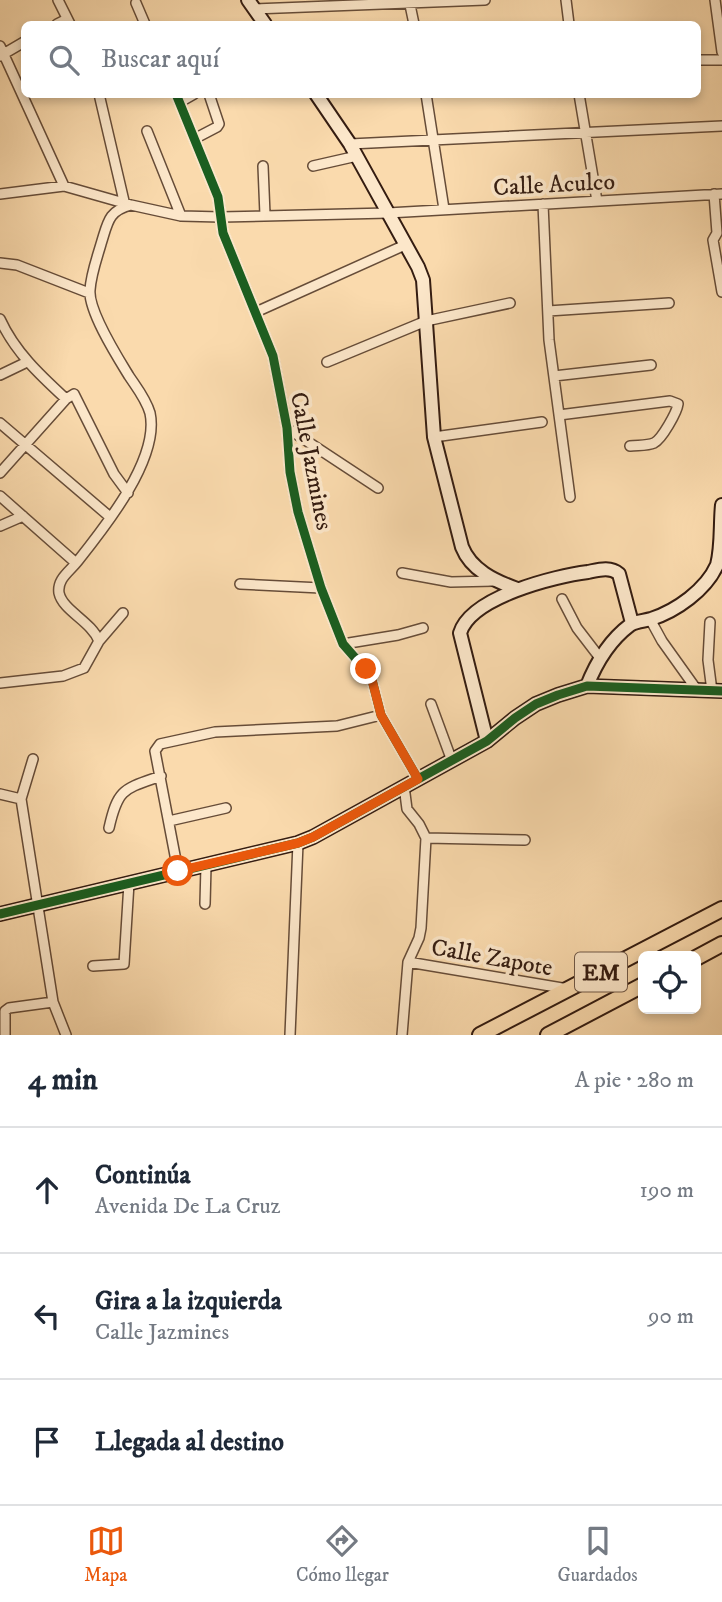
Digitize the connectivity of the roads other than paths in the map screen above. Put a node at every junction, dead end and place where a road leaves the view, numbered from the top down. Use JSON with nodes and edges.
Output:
{"nodes":[{"id":1,"x":58,"y":0,"type":"edge"},
{"id":2,"x":485,"y":0,"type":"edge"},
{"id":3,"x":566,"y":0,"type":"edge"},
{"id":4,"x":715,"y":0,"type":"edge"},
{"id":5,"x":410,"y":1,"type":"edge"},
{"id":6,"x":136,"y":3,"type":"dead end"},
{"id":7,"x":339,"y":3,"type":"edge"},
{"id":8,"x":251,"y":4,"type":"edge"},
{"id":9,"x":68,"y":21,"type":"edge"},
{"id":10,"x":144,"y":21,"type":"edge"},
{"id":11,"x":263,"y":21,"type":"edge"},
{"id":12,"x":413,"y":21,"type":"edge"},
{"id":13,"x":569,"y":21,"type":"edge"},
{"id":14,"x":21,"y":43,"type":"edge"},
{"id":15,"x":1,"y":52,"type":"edge"},
{"id":16,"x":722,"y":52,"type":"edge"},
{"id":17,"x":701,"y":60,"type":"edge"},
{"id":18,"x":722,"y":60,"type":"edge"},
{"id":19,"x":21,"y":95,"type":"edge"},
{"id":20,"x":23,"y":98,"type":"edge"},
{"id":21,"x":100,"y":98,"type":"edge"},
{"id":22,"x":178,"y":98,"type":"edge"},
{"id":23,"x":210,"y":98,"type":"edge"},
{"id":24,"x":319,"y":98,"type":"edge"},
{"id":25,"x":427,"y":98,"type":"edge"},
{"id":26,"x":580,"y":98,"type":"edge"},
{"id":27,"x":722,"y":126,"type":"edge"},
{"id":28,"x":146,"y":131,"type":"dead end"},
{"id":29,"x":584,"y":133,"type":"junction"},
{"id":30,"x":196,"y":138,"type":"junction"},
{"id":31,"x":434,"y":140,"type":"junction"},
{"id":32,"x":353,"y":150,"type":"junction"},
{"id":33,"x":263,"y":166,"type":"dead end"},
{"id":34,"x":313,"y":166,"type":"dead end"},
{"id":35,"x":64,"y":186,"type":"junction"},
{"id":36,"x":0,"y":194,"type":"edge"},
{"id":37,"x":718,"y":194,"type":"edge"},
{"id":38,"x":597,"y":201,"type":"junction"},
{"id":39,"x":128,"y":203,"type":"junction"},
{"id":40,"x":543,"y":204,"type":"junction"},
{"id":41,"x":444,"y":209,"type":"junction"},
{"id":42,"x":388,"y":212,"type":"junction"},
{"id":43,"x":265,"y":215,"type":"junction"},
{"id":44,"x":181,"y":216,"type":"junction"},
{"id":45,"x":221,"y":217,"type":"junction"},
{"id":46,"x":405,"y":245,"type":"junction"},
{"id":47,"x":0,"y":263,"type":"edge"},
{"id":48,"x":722,"y":292,"type":"edge"},
{"id":49,"x":89,"y":293,"type":"junction"},
{"id":50,"x":510,"y":303,"type":"dead end"},
{"id":51,"x":669,"y":303,"type":"dead end"},
{"id":52,"x":256,"y":312,"type":"junction"},
{"id":53,"x":548,"y":312,"type":"junction"},
{"id":54,"x":0,"y":319,"type":"edge"},
{"id":55,"x":426,"y":321,"type":"junction"},
{"id":56,"x":27,"y":362,"type":"junction"},
{"id":57,"x":327,"y":362,"type":"dead end"},
{"id":58,"x":651,"y":365,"type":"dead end"},
{"id":59,"x":0,"y":375,"type":"edge"},
{"id":60,"x":554,"y":376,"type":"junction"},
{"id":61,"x":70,"y":397,"type":"junction"},
{"id":62,"x":559,"y":415,"type":"junction"},
{"id":63,"x":542,"y":422,"type":"dead end"},
{"id":64,"x":0,"y":423,"type":"edge"},
{"id":65,"x":287,"y":428,"type":"junction"},
{"id":66,"x":435,"y":437,"type":"junction"},
{"id":67,"x":25,"y":444,"type":"junction"},
{"id":68,"x":631,"y":446,"type":"dead end"},
{"id":69,"x":0,"y":473,"type":"edge"},
{"id":70,"x":377,"y":488,"type":"dead end"},
{"id":71,"x":128,"y":493,"type":"junction"},
{"id":72,"x":0,"y":496,"type":"edge"},
{"id":73,"x":570,"y":497,"type":"dead end"},
{"id":74,"x":722,"y":505,"type":"edge"},
{"id":75,"x":23,"y":516,"type":"junction"},
{"id":76,"x":110,"y":517,"type":"junction"},
{"id":77,"x":0,"y":526,"type":"edge"},
{"id":78,"x":76,"y":563,"type":"junction"},
{"id":79,"x":402,"y":573,"type":"dead end"},
{"id":80,"x":494,"y":581,"type":"junction"},
{"id":81,"x":240,"y":584,"type":"dead end"},
{"id":82,"x":321,"y":588,"type":"junction"},
{"id":83,"x":517,"y":589,"type":"junction"},
{"id":84,"x":562,"y":599,"type":"dead end"},
{"id":85,"x":123,"y":613,"type":"dead end"},
{"id":86,"x":650,"y":620,"type":"junction"},
{"id":87,"x":710,"y":622,"type":"dead end"},
{"id":88,"x":632,"y":623,"type":"junction"},
{"id":89,"x":423,"y":628,"type":"dead end"},
{"id":90,"x":99,"y":642,"type":"junction"},
{"id":91,"x":343,"y":644,"type":"junction"},
{"id":92,"x":600,"y":658,"type":"junction"},
{"id":93,"x":0,"y":683,"type":"edge"},
{"id":94,"x":587,"y":687,"type":"junction"},
{"id":95,"x":697,"y":690,"type":"junction"},
{"id":96,"x":717,"y":691,"type":"edge"},
{"id":97,"x":431,"y":704,"type":"dead end"},
{"id":98,"x":381,"y":715,"type":"junction"},
{"id":99,"x":487,"y":741,"type":"junction"},
{"id":100,"x":33,"y":759,"type":"dead end"},
{"id":101,"x":452,"y":761,"type":"junction"},
{"id":102,"x":161,"y":776,"type":"junction"},
{"id":103,"x":418,"y":779,"type":"junction"},
{"id":104,"x":404,"y":786,"type":"junction"},
{"id":105,"x":0,"y":794,"type":"edge"},
{"id":106,"x":21,"y":799,"type":"junction"},
{"id":107,"x":226,"y":808,"type":"dead end"},
{"id":108,"x":169,"y":821,"type":"junction"},
{"id":109,"x":110,"y":828,"type":"dead end"},
{"id":110,"x":426,"y":838,"type":"junction"},
{"id":111,"x":525,"y":840,"type":"dead end"},
{"id":112,"x":298,"y":843,"type":"junction"},
{"id":113,"x":206,"y":866,"type":"junction"},
{"id":114,"x":178,"y":871,"type":"junction"},
{"id":115,"x":129,"y":883,"type":"junction"},
{"id":116,"x":205,"y":904,"type":"dead end"},
{"id":117,"x":37,"y":905,"type":"junction"},
{"id":118,"x":722,"y":909,"type":"edge"},
{"id":119,"x":0,"y":914,"type":"edge"},
{"id":120,"x":722,"y":944,"type":"edge"},
{"id":121,"x":701,"y":955,"type":"edge"},
{"id":122,"x":408,"y":962,"type":"junction"},
{"id":123,"x":93,"y":966,"type":"dead end"},
{"id":124,"x":638,"y":988,"type":"edge"},
{"id":125,"x":569,"y":989,"type":"junction"},
{"id":126,"x":53,"y":1002,"type":"junction"},
{"id":127,"x":5,"y":1035,"type":"edge"},
{"id":128,"x":66,"y":1035,"type":"edge"},
{"id":129,"x":290,"y":1035,"type":"edge"},
{"id":130,"x":402,"y":1035,"type":"edge"},
{"id":131,"x":480,"y":1035,"type":"edge"},
{"id":132,"x":548,"y":1035,"type":"edge"}],
"edges":[{"from":1,"to":9,"type":"street"},
{"from":2,"to":5,"type":"street"},
{"from":3,"to":13,"type":"street"},
{"from":4,"to":16,"type":"street"},
{"from":5,"to":7,"type":"street"},
{"from":5,"to":12,"type":"street"},
{"from":6,"to":10,"type":"street"},
{"from":7,"to":8,"type":"street"},
{"from":8,"to":11,"type":"street"},
{"from":14,"to":15,"type":"street"},
{"from":15,"to":19,"type":"street"},
{"from":17,"to":18,"type":"street"},
{"from":20,"to":35,"type":"street"},
{"from":21,"to":39,"type":"street"},
{"from":22,"to":30,"type":"street","name":"Calle Jazmines"},
{"from":23,"to":30,"type":"street"},
{"from":24,"to":32,"type":"street"},
{"from":25,"to":31,"type":"street"},
{"from":26,"to":29,"type":"street"},
{"from":27,"to":29,"type":"street"},
{"from":28,"to":44,"type":"street"},
{"from":29,"to":31,"type":"street"},
{"from":29,"to":38,"type":"street"},
{"from":30,"to":45,"type":"street","name":"Calle Jazmines"},
{"from":31,"to":32,"type":"street"},
{"from":31,"to":41,"type":"street"},
{"from":32,"to":34,"type":"street"},
{"from":32,"to":42,"type":"street"},
{"from":33,"to":43,"type":"street"},
{"from":35,"to":36,"type":"street"},
{"from":35,"to":39,"type":"street","name":"Calle Aculco"},
{"from":37,"to":38,"type":"street","name":"Calle Aculco"},
{"from":37,"to":48,"type":"street"},
{"from":38,"to":40,"type":"street","name":"Calle Aculco"},
{"from":39,"to":44,"type":"street","name":"Calle Aculco"},
{"from":39,"to":49,"type":"street"},
{"from":40,"to":41,"type":"street","name":"Calle Aculco"},
{"from":40,"to":53,"type":"street"},
{"from":41,"to":42,"type":"street","name":"Calle Aculco"},
{"from":42,"to":43,"type":"street","name":"Calle Aculco"},
{"from":42,"to":46,"type":"street"},
{"from":43,"to":45,"type":"street","name":"Calle Aculco"},
{"from":44,"to":45,"type":"street","name":"Calle Aculco"},
{"from":45,"to":52,"type":"street","name":"Calle Jazmines"},
{"from":46,"to":52,"type":"street"},
{"from":46,"to":55,"type":"street"},
{"from":47,"to":49,"type":"street"},
{"from":49,"to":71,"type":"street"},
{"from":50,"to":55,"type":"street"},
{"from":51,"to":53,"type":"street"},
{"from":52,"to":65,"type":"street","name":"Calle Jazmines"},
{"from":53,"to":60,"type":"street"},
{"from":54,"to":56,"type":"street"},
{"from":55,"to":57,"type":"street"},
{"from":55,"to":66,"type":"street"},
{"from":56,"to":59,"type":"street"},
{"from":56,"to":61,"type":"street"},
{"from":58,"to":60,"type":"street"},
{"from":60,"to":62,"type":"street"},
{"from":61,"to":67,"type":"street"},
{"from":61,"to":71,"type":"street"},
{"from":62,"to":68,"type":"street"},
{"from":62,"to":73,"type":"street"},
{"from":63,"to":66,"type":"street"},
{"from":64,"to":67,"type":"street"},
{"from":65,"to":70,"type":"street"},
{"from":65,"to":82,"type":"street","name":"Calle Jazmines"},
{"from":66,"to":80,"type":"street"},
{"from":67,"to":69,"type":"street"},
{"from":67,"to":76,"type":"street"},
{"from":71,"to":76,"type":"street"},
{"from":72,"to":75,"type":"street"},
{"from":74,"to":86,"type":"street"},
{"from":75,"to":77,"type":"street"},
{"from":75,"to":78,"type":"street"},
{"from":76,"to":78,"type":"street"},
{"from":78,"to":90,"type":"street"},
{"from":79,"to":80,"type":"street"},
{"from":80,"to":83,"type":"street"},
{"from":81,"to":82,"type":"street"},
{"from":82,"to":91,"type":"street","name":"Calle Jazmines"},
{"from":83,"to":88,"type":"street"},
{"from":83,"to":99,"type":"street"},
{"from":84,"to":92,"type":"street"},
{"from":85,"to":90,"type":"street"},
{"from":86,"to":88,"type":"street"},
{"from":86,"to":95,"type":"street"},
{"from":87,"to":96,"type":"street"},
{"from":88,"to":92,"type":"street"},
{"from":89,"to":91,"type":"street"},
{"from":90,"to":93,"type":"street"},
{"from":91,"to":98,"type":"street","name":"Calle Jazmines"},
{"from":92,"to":94,"type":"street"},
{"from":94,"to":95,"type":"street"},
{"from":94,"to":99,"type":"street"},
{"from":95,"to":96,"type":"street"},
{"from":97,"to":101,"type":"street"},
{"from":98,"to":102,"type":"street"},
{"from":98,"to":103,"type":"street","name":"Calle Jazmines"},
{"from":99,"to":101,"type":"street"},
{"from":100,"to":106,"type":"street"},
{"from":101,"to":103,"type":"street"},
{"from":102,"to":108,"type":"street"},
{"from":102,"to":109,"type":"street"},
{"from":103,"to":104,"type":"street"},
{"from":104,"to":110,"type":"street"},
{"from":104,"to":112,"type":"street"},
{"from":105,"to":106,"type":"street"},
{"from":106,"to":117,"type":"street"},
{"from":107,"to":108,"type":"street"},
{"from":108,"to":114,"type":"street"},
{"from":110,"to":111,"type":"street"},
{"from":110,"to":122,"type":"street"},
{"from":112,"to":113,"type":"street"},
{"from":112,"to":129,"type":"street"},
{"from":113,"to":114,"type":"street"},
{"from":113,"to":116,"type":"street"},
{"from":114,"to":115,"type":"street"},
{"from":115,"to":117,"type":"street"},
{"from":115,"to":123,"type":"street"},
{"from":117,"to":119,"type":"street"},
{"from":117,"to":126,"type":"street"},
{"from":118,"to":125,"type":"main road","number":"EM"},
{"from":120,"to":121,"type":"main road"},
{"from":122,"to":125,"type":"street","name":"Calle Zapote"},
{"from":122,"to":130,"type":"street"},
{"from":124,"to":132,"type":"main road","number":"EM"},
{"from":125,"to":131,"type":"main road","number":"EM"},
{"from":126,"to":127,"type":"street"},
{"from":126,"to":128,"type":"street"}]}
